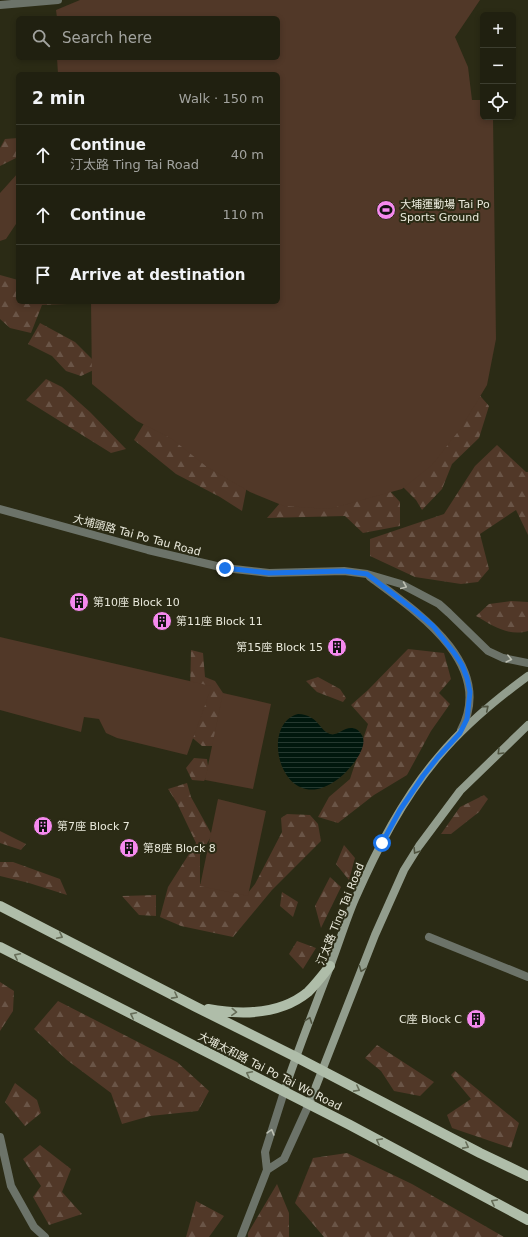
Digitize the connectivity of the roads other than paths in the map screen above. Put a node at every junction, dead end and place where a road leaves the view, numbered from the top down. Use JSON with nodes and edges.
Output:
{"nodes":[{"id":1,"x":58,"y":0,"type":"edge"},
{"id":2,"x":0,"y":5,"type":"edge"},
{"id":3,"x":0,"y":509,"type":"edge"},
{"id":4,"x":367,"y":574,"type":"junction"},
{"id":5,"x":528,"y":663,"type":"edge"},
{"id":6,"x":528,"y":676,"type":"edge"},
{"id":7,"x":528,"y":725,"type":"edge"},
{"id":8,"x":460,"y":733,"type":"junction"},
{"id":9,"x":0,"y":906,"type":"edge"},
{"id":10,"x":428,"y":937,"type":"dead end"},
{"id":11,"x":0,"y":947,"type":"edge"},
{"id":12,"x":330,"y":966,"type":"junction"},
{"id":13,"x":528,"y":977,"type":"edge"},
{"id":14,"x":196,"y":1007,"type":"junction"},
{"id":15,"x":296,"y":1057,"type":"junction"},
{"id":16,"x":323,"y":1071,"type":"junction"},
{"id":17,"x":284,"y":1092,"type":"junction"},
{"id":18,"x":309,"y":1104,"type":"junction"},
{"id":19,"x":0,"y":1137,"type":"edge"},
{"id":20,"x":267,"y":1170,"type":"junction"},
{"id":21,"x":528,"y":1176,"type":"edge"},
{"id":22,"x":528,"y":1220,"type":"edge"},
{"id":23,"x":45,"y":1237,"type":"edge"},
{"id":24,"x":241,"y":1237,"type":"edge"}],
"edges":[{"from":1,"to":2,"type":"street"},
{"from":3,"to":4,"type":"street","name":"大埔頭路 Tai Po Tau Road"},
{"from":4,"to":5,"type":"street","name":"大埔頭路 Tai Po Tau Road","one_way":true},
{"from":4,"to":8,"type":"street"},
{"from":8,"to":6,"type":"main road","name":"汀太路 Ting Tai Road","one_way":true},
{"from":7,"to":16,"type":"main road","one_way":true},
{"from":8,"to":12,"type":"main road","name":"汀太路 Ting Tai Road"},
{"from":9,"to":14,"type":"main road","one_way":true},
{"from":10,"to":13,"type":"street"},
{"from":17,"to":11,"type":"main road","name":"大埔太和路 Tai Po Tai Wo Road","one_way":true},
{"from":14,"to":12,"type":"main road","one_way":true},
{"from":15,"to":12,"type":"main road","name":"汀太路 Ting Tai Road","one_way":true},
{"from":14,"to":15,"type":"main road"},
{"from":15,"to":16,"type":"main road"},
{"from":15,"to":17,"type":"main road","name":"汀太路 Ting Tai Road"},
{"from":16,"to":18,"type":"main road"},
{"from":16,"to":21,"type":"main road","one_way":true},
{"from":17,"to":18,"type":"main road","name":"大埔太和路 Tai Po Tai Wo Road"},
{"from":20,"to":17,"type":"street","one_way":true},
{"from":18,"to":20,"type":"street"},
{"from":22,"to":18,"type":"main road","name":"大埔太和路 Tai Po Tai Wo Road","one_way":true},
{"from":19,"to":23,"type":"street"},
{"from":20,"to":24,"type":"street"}]}
